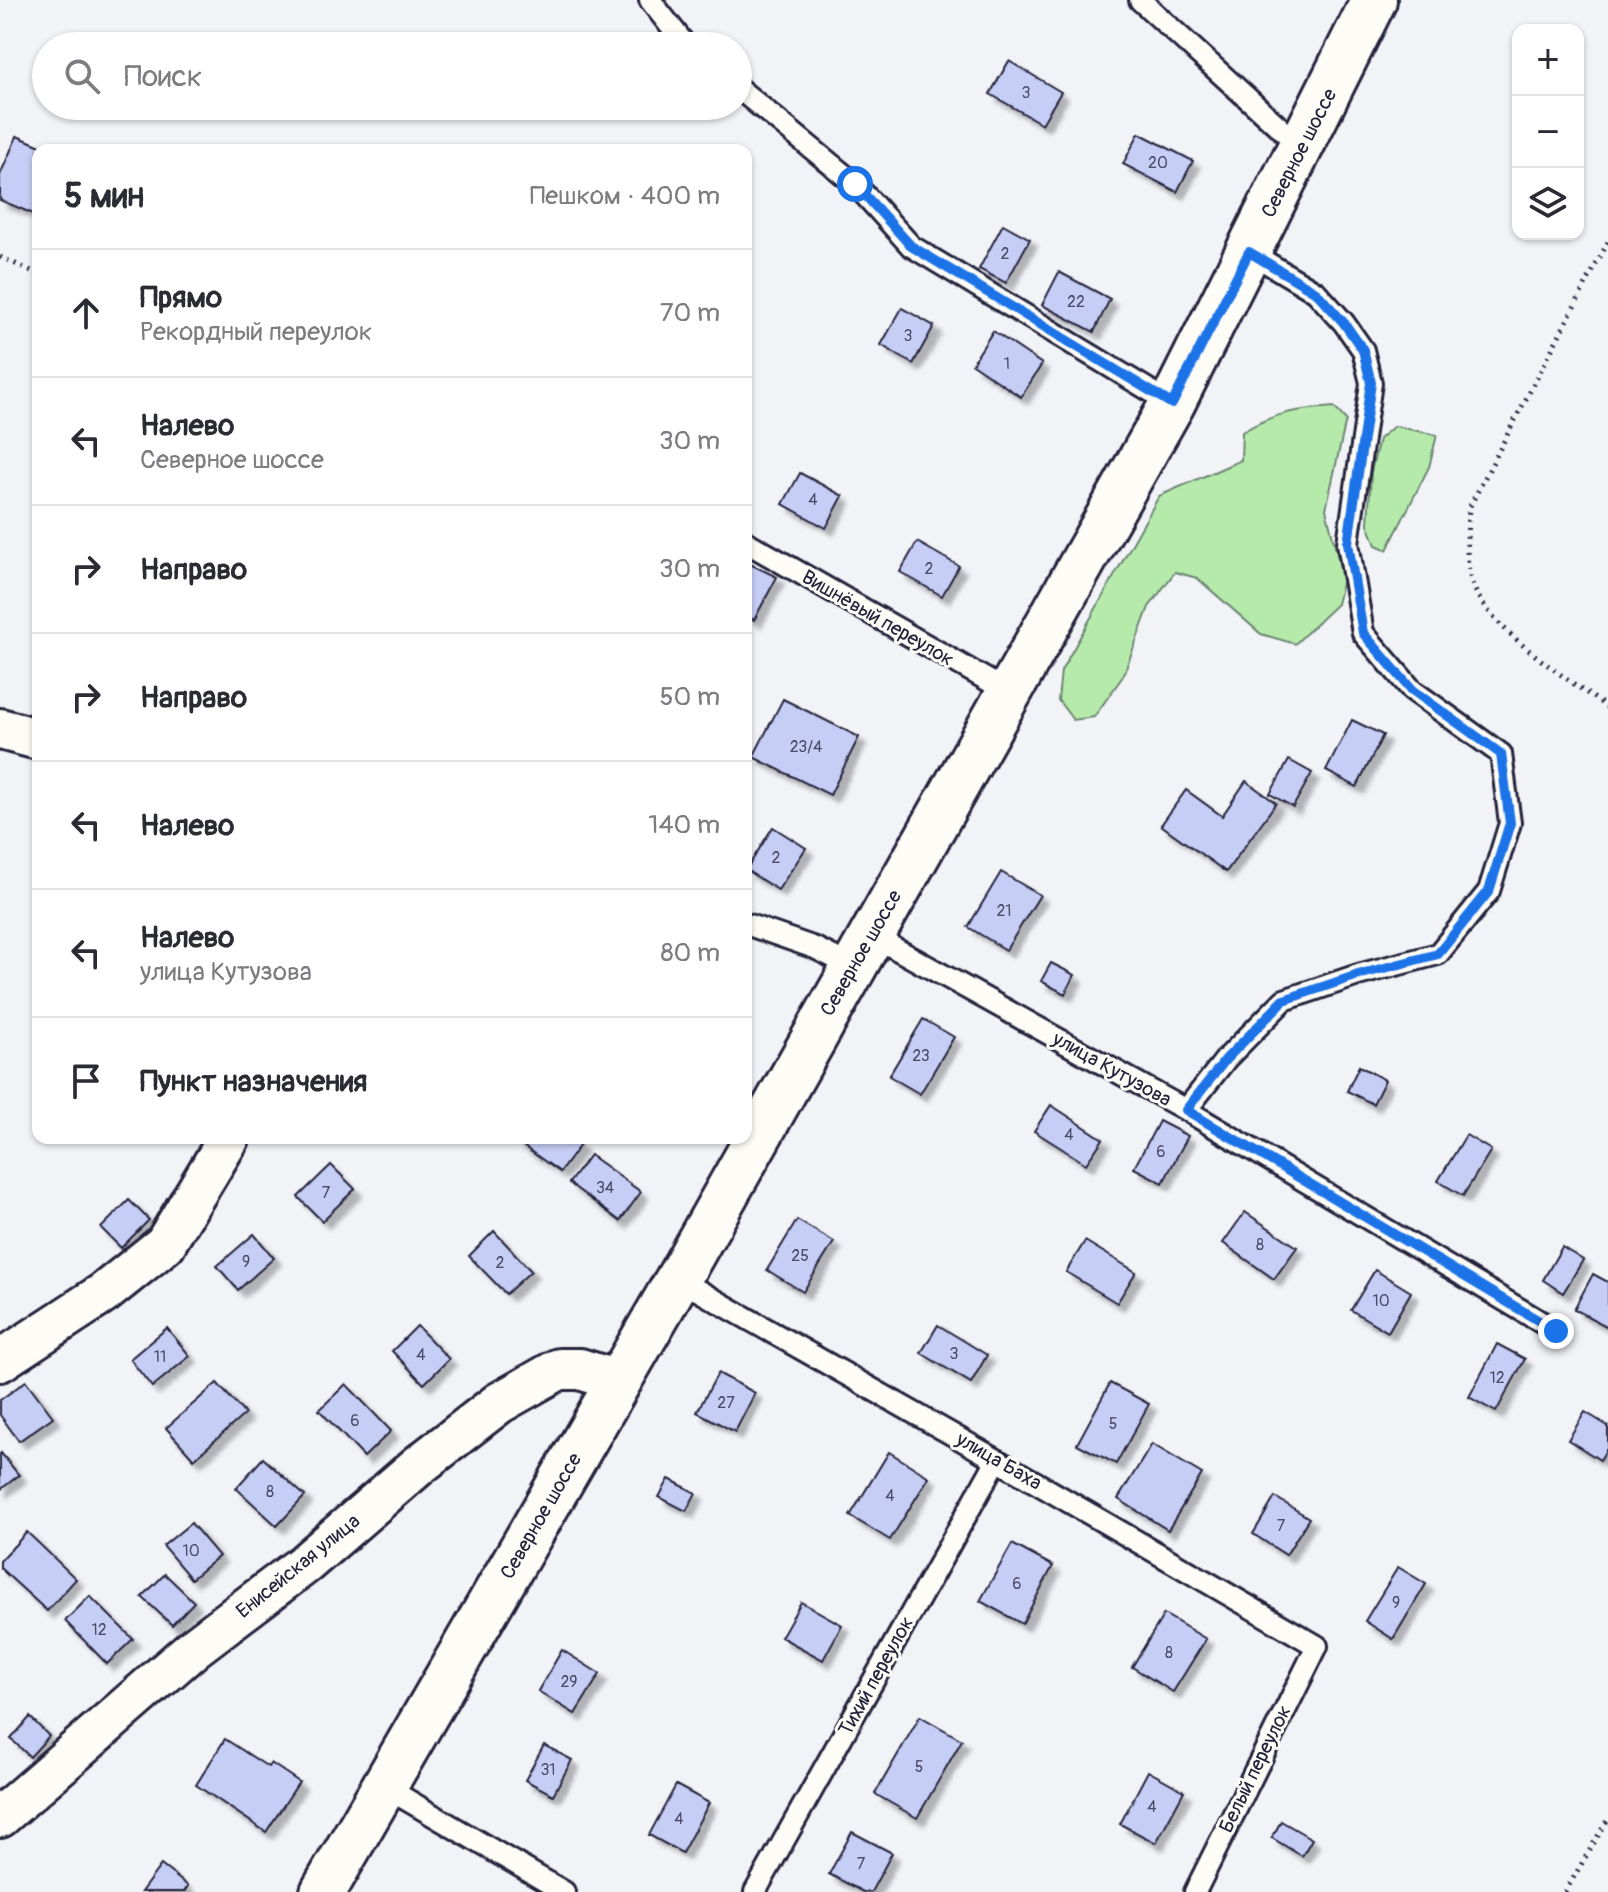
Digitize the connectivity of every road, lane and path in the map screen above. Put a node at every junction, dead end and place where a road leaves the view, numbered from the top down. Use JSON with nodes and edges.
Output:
{"nodes":[{"id":1,"x":650,"y":0,"type":"edge"},
{"id":2,"x":1140,"y":0,"type":"edge"},
{"id":3,"x":1374,"y":0,"type":"edge"},
{"id":4,"x":675,"y":32,"type":"edge"},
{"id":5,"x":752,"y":99,"type":"edge"},
{"id":6,"x":1302,"y":148,"type":"junction"},
{"id":7,"x":1608,"y":242,"type":"edge"},
{"id":8,"x":1249,"y":252,"type":"junction"},
{"id":9,"x":0,"y":257,"type":"edge"},
{"id":10,"x":32,"y":271,"type":"edge"},
{"id":11,"x":1172,"y":404,"type":"junction"},
{"id":12,"x":752,"y":545,"type":"edge"},
{"id":13,"x":1010,"y":693,"type":"junction"},
{"id":14,"x":1608,"y":708,"type":"edge"},
{"id":15,"x":0,"y":729,"type":"edge"},
{"id":16,"x":32,"y":737,"type":"edge"},
{"id":17,"x":752,"y":926,"type":"edge"},
{"id":18,"x":862,"y":951,"type":"junction"},
{"id":19,"x":1186,"y":1110,"type":"junction"},
{"id":20,"x":225,"y":1144,"type":"edge"},
{"id":21,"x":678,"y":1279,"type":"junction"},
{"id":22,"x":1556,"y":1331,"type":"dead end"},
{"id":23,"x":0,"y":1361,"type":"edge"},
{"id":24,"x":618,"y":1381,"type":"junction"},
{"id":25,"x":997,"y":1460,"type":"junction"},
{"id":26,"x":1317,"y":1646,"type":"joint"},
{"id":27,"x":385,"y":1787,"type":"junction"},
{"id":28,"x":0,"y":1817,"type":"edge"},
{"id":29,"x":1608,"y":1819,"type":"edge"},
{"id":30,"x":323,"y":1892,"type":"edge"},
{"id":31,"x":564,"y":1892,"type":"edge"},
{"id":32,"x":755,"y":1892,"type":"edge"},
{"id":33,"x":1195,"y":1892,"type":"edge"},
{"id":34,"x":1565,"y":1892,"type":"edge"}],
"edges":[{"from":1,"to":4,"type":"lane"},
{"from":2,"to":6,"type":"lane"},
{"from":3,"to":6,"type":"main road","name":"Северное шоссе"},
{"from":5,"to":11,"type":"lane"},
{"from":6,"to":8,"type":"main road","name":"Северное шоссе"},
{"from":7,"to":14,"type":"path"},
{"from":8,"to":11,"type":"main road","name":"Северное шоссе"},
{"from":8,"to":19,"type":"lane"},
{"from":9,"to":10,"type":"path"},
{"from":11,"to":13,"type":"main road","name":"Северное шоссе"},
{"from":12,"to":13,"type":"lane","name":"Вишнёвый переулок"},
{"from":13,"to":18,"type":"main road","name":"Северное шоссе"},
{"from":15,"to":16,"type":"street"},
{"from":17,"to":18,"type":"lane","name":"улица Кутузова"},
{"from":18,"to":19,"type":"lane","name":"улица Кутузова"},
{"from":18,"to":21,"type":"main road","name":"Северное шоссе"},
{"from":19,"to":22,"type":"lane","name":"улица Кутузова"},
{"from":20,"to":23,"type":"street"},
{"from":21,"to":24,"type":"main road","name":"Северное шоссе"},
{"from":21,"to":25,"type":"lane","name":"улица Баха"},
{"from":24,"to":27,"type":"main road","name":"Северное шоссе"},
{"from":24,"to":28,"type":"street","name":"Енисейская улица"},
{"from":25,"to":26,"type":"lane","name":"улица Баха"},
{"from":25,"to":32,"type":"lane","name":"Тихий переулок"},
{"from":26,"to":33,"type":"lane","name":"Белый переулок"},
{"from":27,"to":30,"type":"main road","name":"Северное шоссе"},
{"from":27,"to":31,"type":"lane"},
{"from":29,"to":34,"type":"path"}]}
